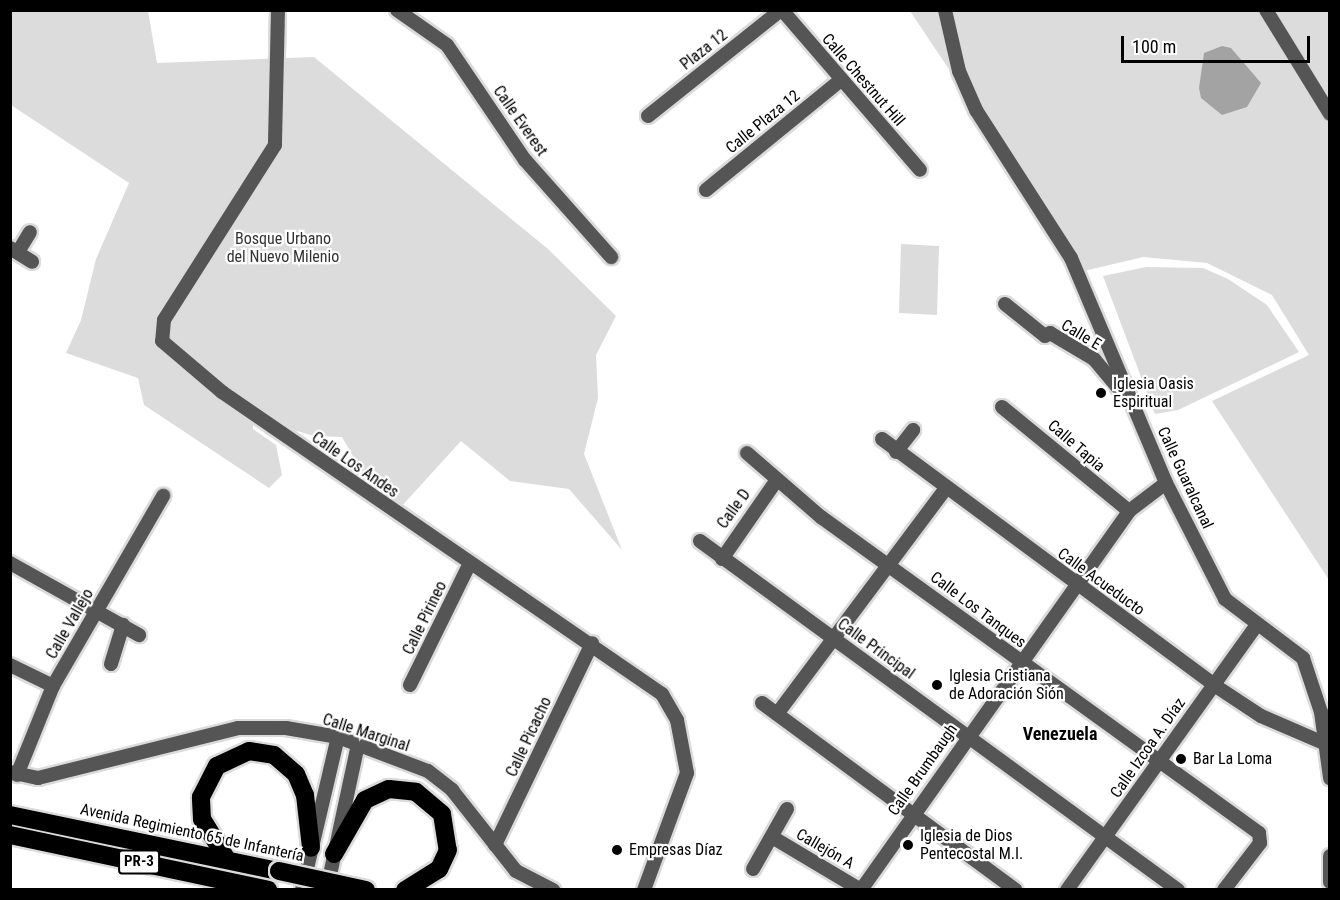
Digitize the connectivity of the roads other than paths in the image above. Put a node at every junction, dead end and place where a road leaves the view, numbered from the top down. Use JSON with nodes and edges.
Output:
{"nodes":[{"id":1,"x":278,"y":10,"type":"edge"},
{"id":2,"x":397,"y":10,"type":"edge"},
{"id":3,"x":781,"y":10,"type":"edge"},
{"id":4,"x":945,"y":10,"type":"edge"},
{"id":5,"x":1266,"y":10,"type":"edge"},
{"id":6,"x":841,"y":80,"type":"junction"},
{"id":7,"x":1329,"y":114,"type":"edge"},
{"id":8,"x":648,"y":116,"type":"dead end"},
{"id":9,"x":920,"y":170,"type":"dead end"},
{"id":10,"x":706,"y":190,"type":"dead end"},
{"id":11,"x":30,"y":232,"type":"dead end"},
{"id":12,"x":14,"y":250,"type":"edge"},
{"id":13,"x":611,"y":257,"type":"dead end"},
{"id":14,"x":32,"y":262,"type":"dead end"},
{"id":15,"x":1005,"y":304,"type":"dead end"},
{"id":16,"x":1133,"y":405,"type":"junction"},
{"id":17,"x":1002,"y":407,"type":"dead end"},
{"id":18,"x":913,"y":430,"type":"dead end"},
{"id":19,"x":882,"y":439,"type":"dead end"},
{"id":20,"x":896,"y":452,"type":"junction"},
{"id":21,"x":747,"y":453,"type":"dead end"},
{"id":22,"x":776,"y":481,"type":"junction"},
{"id":23,"x":1166,"y":483,"type":"junction"},
{"id":24,"x":946,"y":488,"type":"junction"},
{"id":25,"x":163,"y":496,"type":"dead end"},
{"id":26,"x":1129,"y":511,"type":"junction"},
{"id":27,"x":699,"y":541,"type":"dead end"},
{"id":28,"x":722,"y":559,"type":"junction"},
{"id":29,"x":887,"y":562,"type":"junction"},
{"id":30,"x":10,"y":563,"type":"edge"},
{"id":31,"x":469,"y":565,"type":"junction"},
{"id":32,"x":1077,"y":584,"type":"junction"},
{"id":33,"x":98,"y":609,"type":"junction"},
{"id":34,"x":123,"y":625,"type":"junction"},
{"id":35,"x":1256,"y":626,"type":"junction"},
{"id":36,"x":139,"y":634,"type":"dead end"},
{"id":37,"x":832,"y":636,"type":"junction"},
{"id":38,"x":592,"y":643,"type":"junction"},
{"id":39,"x":1021,"y":663,"type":"junction"},
{"id":40,"x":111,"y":664,"type":"dead end"},
{"id":41,"x":10,"y":665,"type":"edge"},
{"id":42,"x":410,"y":685,"type":"dead end"},
{"id":43,"x":1214,"y":685,"type":"junction"},
{"id":44,"x":54,"y":686,"type":"junction"},
{"id":45,"x":762,"y":703,"type":"dead end"},
{"id":46,"x":777,"y":714,"type":"junction"},
{"id":47,"x":967,"y":736,"type":"junction"},
{"id":48,"x":338,"y":737,"type":"junction"},
{"id":49,"x":358,"y":744,"type":"junction"},
{"id":50,"x":1326,"y":744,"type":"junction"},
{"id":51,"x":1162,"y":762,"type":"junction"},
{"id":52,"x":14,"y":773,"type":"edge"},
{"id":53,"x":1329,"y":778,"type":"edge"},
{"id":54,"x":787,"y":809,"type":"dead end"},
{"id":55,"x":912,"y":814,"type":"junction"},
{"id":56,"x":10,"y":816,"type":"edge"},
{"id":57,"x":10,"y":835,"type":"edge"},
{"id":58,"x":772,"y":837,"type":"junction"},
{"id":59,"x":1105,"y":838,"type":"junction"},
{"id":60,"x":495,"y":844,"type":"junction"},
{"id":61,"x":311,"y":848,"type":"junction"},
{"id":62,"x":334,"y":854,"type":"junction"},
{"id":63,"x":1329,"y":856,"type":"edge"},
{"id":64,"x":226,"y":858,"type":"junction"},
{"id":65,"x":753,"y":869,"type":"dead end"},
{"id":66,"x":1329,"y":882,"type":"edge"},
{"id":67,"x":861,"y":889,"type":"edge"},
{"id":68,"x":268,"y":890,"type":"edge"},
{"id":69,"x":302,"y":890,"type":"edge"},
{"id":70,"x":327,"y":890,"type":"edge"},
{"id":71,"x":366,"y":890,"type":"edge"},
{"id":72,"x":405,"y":890,"type":"edge"},
{"id":73,"x":553,"y":890,"type":"edge"},
{"id":74,"x":644,"y":890,"type":"edge"},
{"id":75,"x":1016,"y":890,"type":"edge"},
{"id":76,"x":1067,"y":890,"type":"edge"},
{"id":77,"x":1178,"y":890,"type":"edge"},
{"id":78,"x":1224,"y":890,"type":"edge"}],
"edges":[{"from":1,"to":31,"type":"street","name":"Calle Los Andes"},
{"from":2,"to":13,"type":"street","name":"Calle Everest"},
{"from":3,"to":6,"type":"street","name":"Calle Chestnut Hill"},
{"from":3,"to":8,"type":"street","name":"Plaza 12"},
{"from":4,"to":16,"type":"street","name":"Calle Guaralcanal"},
{"from":5,"to":7,"type":"street"},
{"from":6,"to":9,"type":"street","name":"Calle Chestnut Hill"},
{"from":6,"to":10,"type":"street","name":"Calle Plaza 12"},
{"from":11,"to":12,"type":"street"},
{"from":12,"to":14,"type":"street"},
{"from":15,"to":16,"type":"street","name":"Calle E"},
{"from":16,"to":23,"type":"street","name":"Calle Guaralcanal"},
{"from":17,"to":26,"type":"street","name":"Calle Tapia"},
{"from":18,"to":20,"type":"street"},
{"from":19,"to":20,"type":"street","name":"Calle Acueducto"},
{"from":20,"to":24,"type":"street","name":"Calle Acueducto"},
{"from":21,"to":22,"type":"street","name":"Calle Los Tanques"},
{"from":22,"to":28,"type":"street","name":"Calle D"},
{"from":22,"to":29,"type":"street","name":"Calle Los Tanques"},
{"from":23,"to":26,"type":"street","name":"Calle Brumbaugh"},
{"from":23,"to":35,"type":"street","name":"Calle Guaralcanal"},
{"from":24,"to":29,"type":"street"},
{"from":24,"to":32,"type":"street","name":"Calle Acueducto"},
{"from":25,"to":33,"type":"street","name":"Calle Vallejo"},
{"from":26,"to":32,"type":"street","name":"Calle Brumbaugh"},
{"from":27,"to":28,"type":"street","name":"Calle Principal"},
{"from":28,"to":37,"type":"street","name":"Calle Principal"},
{"from":29,"to":37,"type":"street"},
{"from":29,"to":39,"type":"street","name":"Calle Los Tanques"},
{"from":30,"to":33,"type":"street"},
{"from":31,"to":38,"type":"street","name":"Calle Los Andes"},
{"from":31,"to":42,"type":"street","name":"Calle Pirineo"},
{"from":32,"to":39,"type":"street","name":"Calle Brumbaugh"},
{"from":32,"to":43,"type":"street","name":"Calle Acueducto"},
{"from":33,"to":34,"type":"street"},
{"from":33,"to":44,"type":"street","name":"Calle Vallejo"},
{"from":34,"to":36,"type":"street"},
{"from":34,"to":40,"type":"street"},
{"from":35,"to":43,"type":"street","name":"Calle Izcoa A. Díaz"},
{"from":35,"to":50,"type":"street","name":"Calle Guaralcanal"},
{"from":37,"to":46,"type":"street"},
{"from":37,"to":47,"type":"street","name":"Calle Principal"},
{"from":38,"to":60,"type":"street","name":"Calle Picacho"},
{"from":38,"to":74,"type":"street","name":"Calle Los Andes"},
{"from":39,"to":47,"type":"street","name":"Calle Brumbaugh"},
{"from":39,"to":51,"type":"street","name":"Calle Los Tanques"},
{"from":41,"to":44,"type":"street"},
{"from":43,"to":50,"type":"street","name":"Calle Acueducto"},
{"from":43,"to":51,"type":"street","name":"Calle Izcoa A. Díaz"},
{"from":44,"to":52,"type":"street","name":"Calle Vallejo"},
{"from":45,"to":46,"type":"street"},
{"from":46,"to":55,"type":"street"},
{"from":47,"to":55,"type":"street","name":"Calle Brumbaugh"},
{"from":47,"to":59,"type":"street","name":"Calle Principal"},
{"from":48,"to":49,"type":"street","name":"Calle Marginal"},
{"from":48,"to":52,"type":"street","name":"Calle Marginal"},
{"from":48,"to":61,"type":"street"},
{"from":49,"to":60,"type":"street","name":"Calle Marginal"},
{"from":49,"to":62,"type":"street"},
{"from":50,"to":53,"type":"street","name":"Calle Guaralcanal"},
{"from":51,"to":59,"type":"street","name":"Calle Izcoa A. Díaz"},
{"from":51,"to":78,"type":"street","name":"Calle Los Tanques"},
{"from":54,"to":58,"type":"street","name":"Callejón A"},
{"from":55,"to":67,"type":"street","name":"Calle Brumbaugh"},
{"from":55,"to":75,"type":"street"},
{"from":56,"to":64,"type":"highway","name":"Avenida Regimiento 65 de Infantería","number":"PR-3"},
{"from":57,"to":68,"type":"highway","number":"PR-3"},
{"from":58,"to":65,"type":"street","name":"Callejón A"},
{"from":58,"to":67,"type":"street","name":"Callejón A"},
{"from":59,"to":76,"type":"street","name":"Calle Izcoa A. Díaz"},
{"from":59,"to":77,"type":"street","name":"Calle Principal"},
{"from":60,"to":73,"type":"street","name":"Calle Marginal"},
{"from":61,"to":64,"type":"highway"},
{"from":61,"to":69,"type":"street"},
{"from":62,"to":70,"type":"street"},
{"from":62,"to":72,"type":"highway"},
{"from":63,"to":66,"type":"street"},
{"from":64,"to":71,"type":"highway","name":"Avenida Regimiento 65 de Infantería","number":"PR-3","bridge":true}]}
